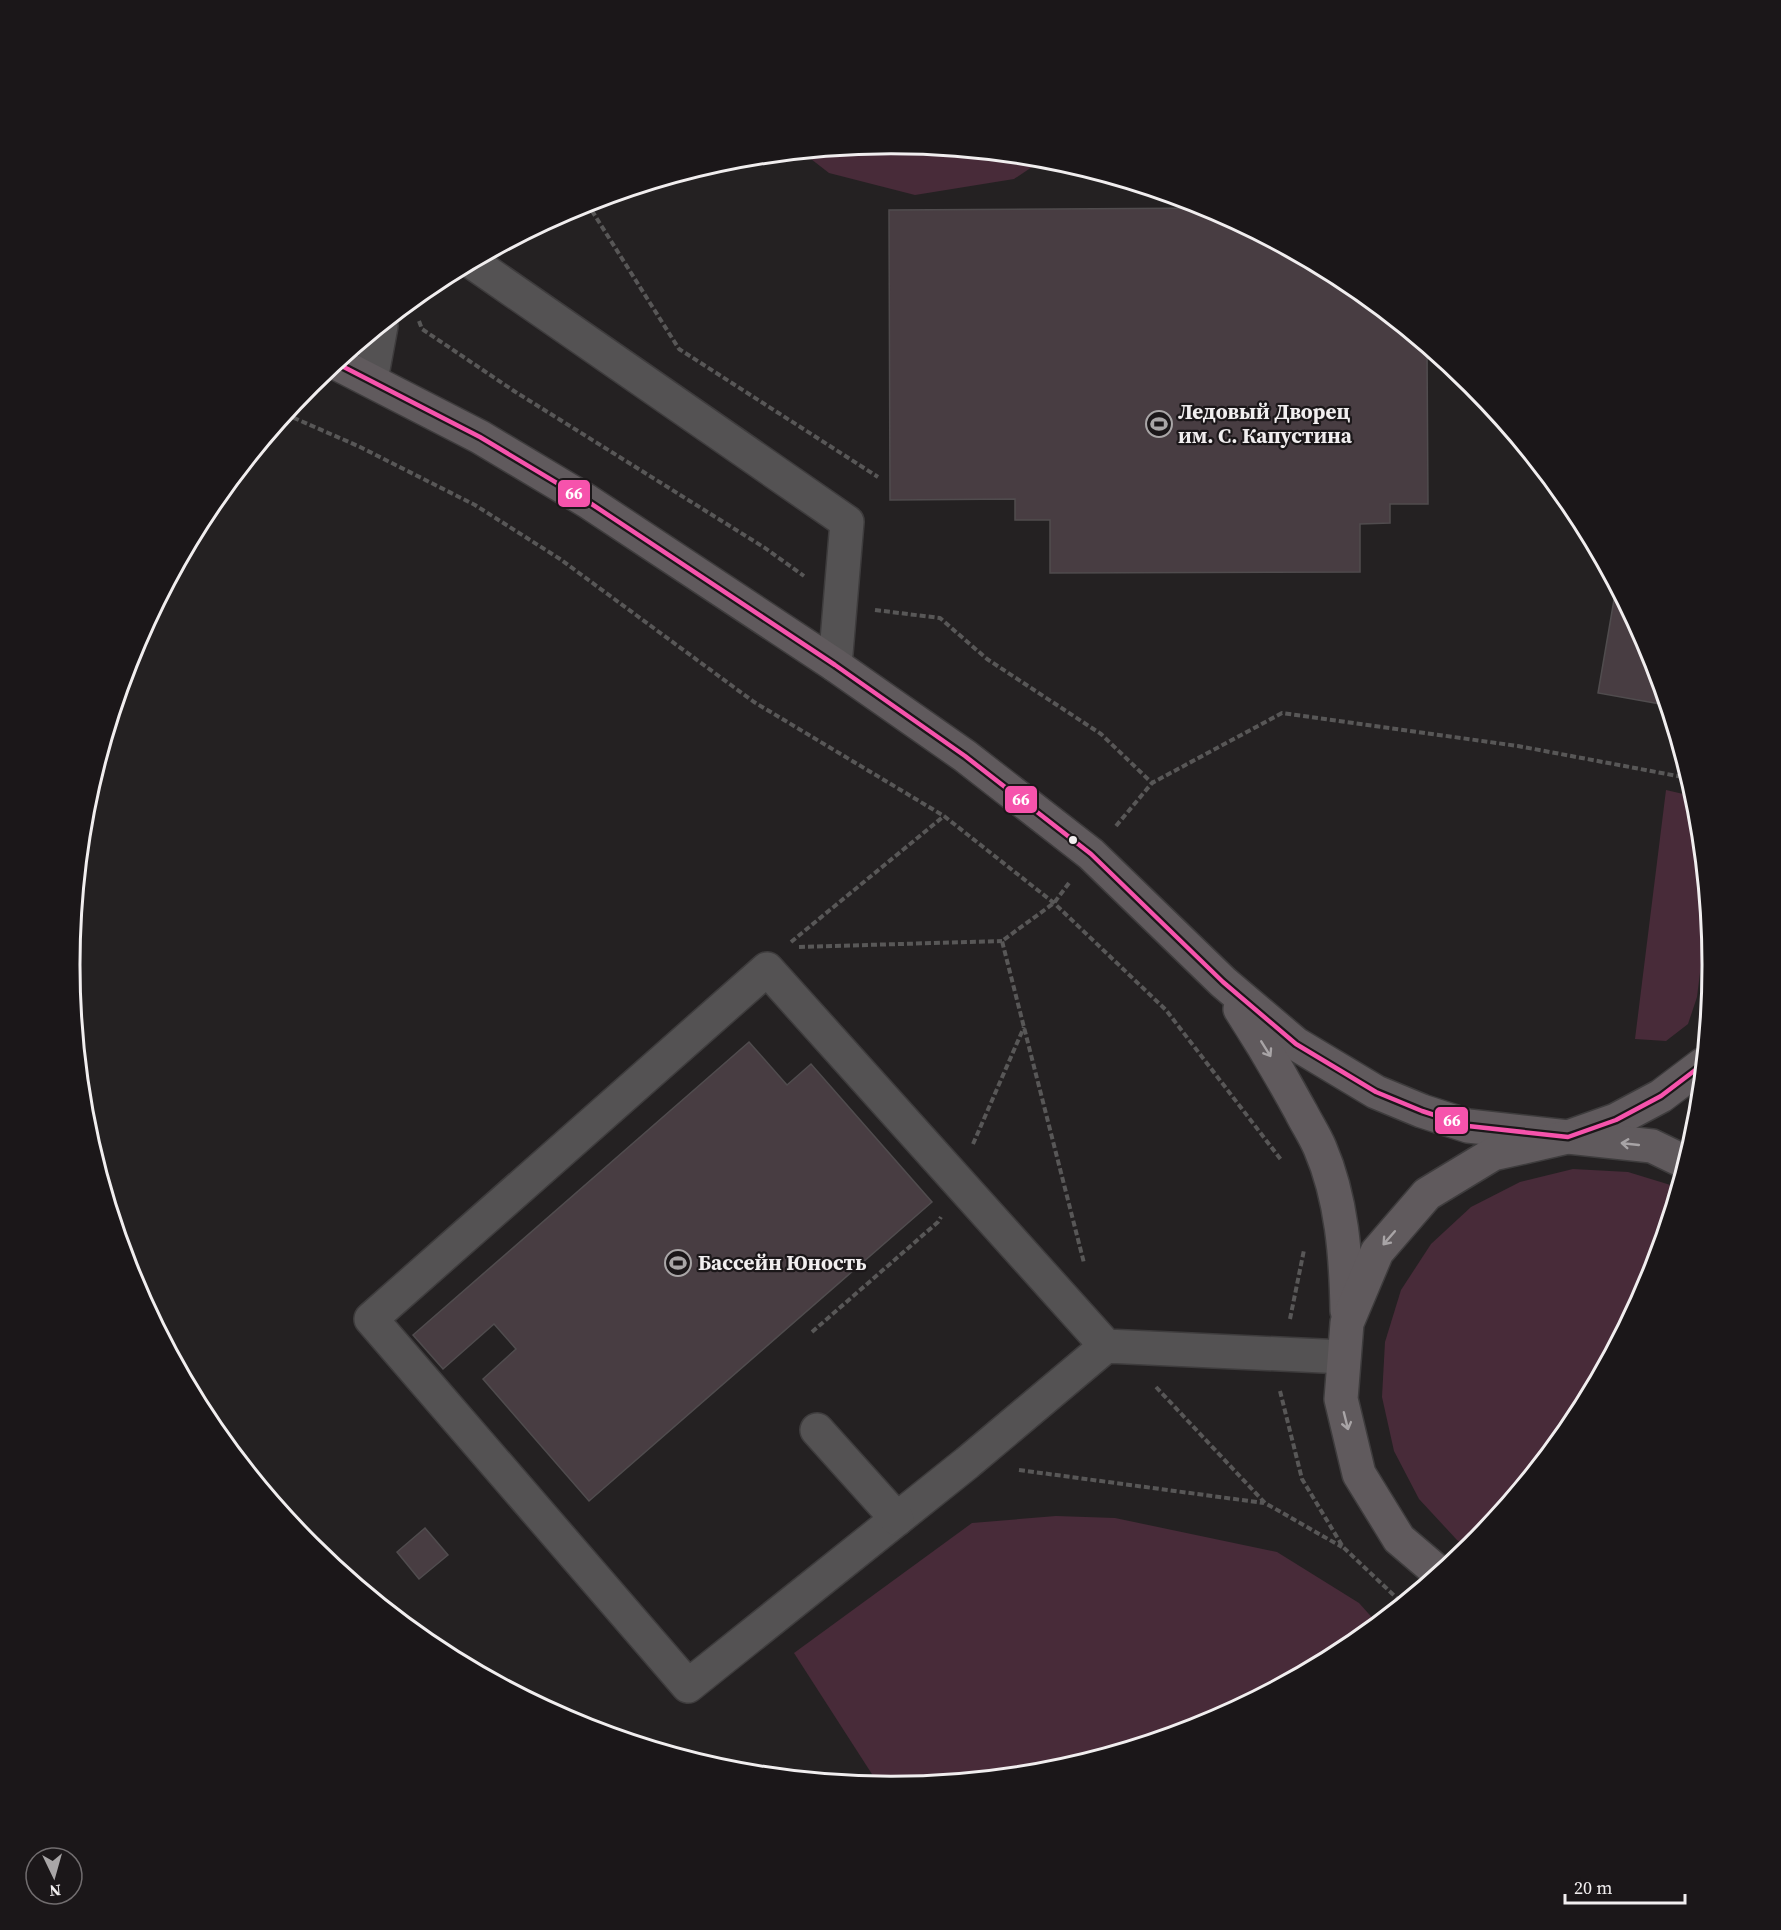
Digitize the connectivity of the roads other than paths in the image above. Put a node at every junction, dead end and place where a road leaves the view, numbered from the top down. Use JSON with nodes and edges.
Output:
{"nodes":[{"id":1,"x":479,"y":267,"type":"edge"},
{"id":2,"x":379,"y":336,"type":"edge"},
{"id":3,"x":344,"y":367,"type":"edge"},
{"id":4,"x":371,"y":380,"type":"junction"},
{"id":5,"x":835,"y":665,"type":"junction"},
{"id":6,"x":1224,"y":982,"type":"junction"},
{"id":7,"x":1695,"y":1070,"type":"edge"},
{"id":8,"x":1568,"y":1137,"type":"junction"},
{"id":9,"x":1678,"y":1159,"type":"edge"},
{"id":10,"x":1347,"y":1323,"type":"junction"},
{"id":11,"x":1116,"y":1347,"type":"junction"},
{"id":12,"x":1344,"y":1357,"type":"junction"},
{"id":13,"x":817,"y":1430,"type":"dead end"},
{"id":14,"x":897,"y":1519,"type":"junction"},
{"id":15,"x":1399,"y":1539,"type":"junction"},
{"id":16,"x":1433,"y":1568,"type":"edge"},
{"id":17,"x":1427,"y":1573,"type":"edge"}],
"edges":[{"from":1,"to":5,"type":"lane"},
{"from":2,"to":4,"type":"lane"},
{"from":3,"to":4,"type":"main road"},
{"from":4,"to":5,"type":"main road"},
{"from":5,"to":6,"type":"main road"},
{"from":6,"to":8,"type":"main road"},
{"from":6,"to":10,"type":"main road","one_way":true},
{"from":7,"to":8,"type":"main road"},
{"from":9,"to":8,"type":"main road","one_way":true},
{"from":8,"to":10,"type":"main road","one_way":true},
{"from":10,"to":12,"type":"main road"},
{"from":11,"to":12,"type":"lane"},
{"from":11,"to":14,"type":"lane"},
{"from":11,"to":14,"type":"lane"},
{"from":12,"to":15,"type":"main road","one_way":true},
{"from":13,"to":14,"type":"lane"},
{"from":15,"to":16,"type":"main road"},
{"from":15,"to":17,"type":"main road"}]}
